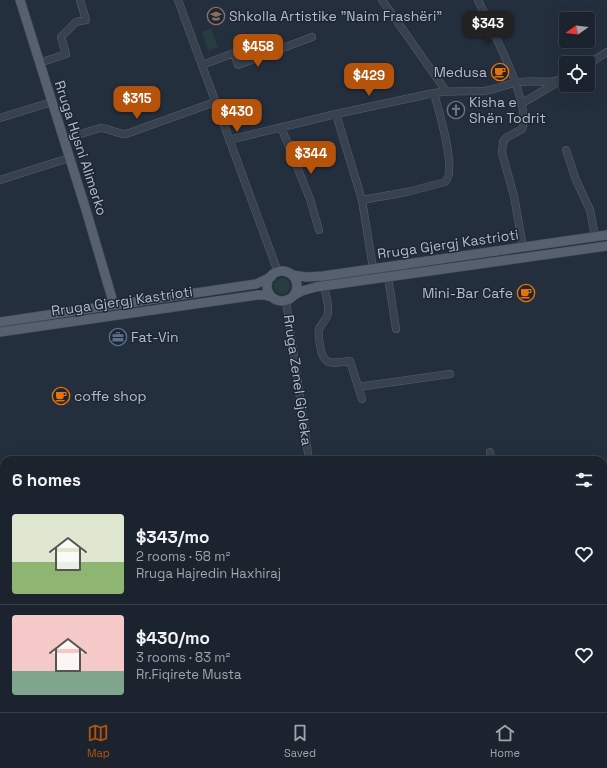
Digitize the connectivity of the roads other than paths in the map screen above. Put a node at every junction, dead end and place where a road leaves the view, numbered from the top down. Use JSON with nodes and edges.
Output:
{"nodes":[{"id":1,"x":22,"y":0,"type":"edge"},
{"id":2,"x":80,"y":0,"type":"edge"},
{"id":3,"x":178,"y":0,"type":"edge"},
{"id":4,"x":382,"y":0,"type":"edge"},
{"id":5,"x":478,"y":0,"type":"edge"},
{"id":6,"x":312,"y":37,"type":"dead end"},
{"id":7,"x":607,"y":52,"type":"edge"},
{"id":8,"x":595,"y":60,"type":"edge"},
{"id":9,"x":39,"y":63,"type":"junction"},
{"id":10,"x":202,"y":65,"type":"junction"},
{"id":11,"x":559,"y":79,"type":"edge"},
{"id":12,"x":559,"y":80,"type":"edge"},
{"id":13,"x":516,"y":82,"type":"junction"},
{"id":14,"x":446,"y":91,"type":"junction"},
{"id":15,"x":434,"y":93,"type":"junction"},
{"id":16,"x":52,"y":102,"type":"junction"},
{"id":17,"x":216,"y":102,"type":"junction"},
{"id":18,"x":521,"y":104,"type":"junction"},
{"id":19,"x":336,"y":114,"type":"junction"},
{"id":20,"x":0,"y":118,"type":"edge"},
{"id":21,"x":281,"y":127,"type":"junction"},
{"id":22,"x":64,"y":139,"type":"junction"},
{"id":23,"x":229,"y":140,"type":"junction"},
{"id":24,"x":566,"y":150,"type":"dead end"},
{"id":25,"x":70,"y":158,"type":"junction"},
{"id":26,"x":0,"y":180,"type":"edge"},
{"id":27,"x":362,"y":200,"type":"junction"},
{"id":28,"x":319,"y":230,"type":"dead end"},
{"id":29,"x":607,"y":235,"type":"edge"},
{"id":30,"x":595,"y":236,"type":"junction"},
{"id":31,"x":607,"y":246,"type":"edge"},
{"id":32,"x":523,"y":247,"type":"junction"},
{"id":33,"x":374,"y":268,"type":"junction"},
{"id":34,"x":274,"y":275,"type":"junction"},
{"id":35,"x":292,"y":275,"type":"junction"},
{"id":36,"x":388,"y":277,"type":"junction"},
{"id":37,"x":324,"y":286,"type":"junction"},
{"id":38,"x":294,"y":295,"type":"junction"},
{"id":39,"x":272,"y":297,"type":"junction"},
{"id":40,"x":286,"y":301,"type":"junction"},
{"id":41,"x":114,"y":306,"type":"junction"},
{"id":42,"x":0,"y":322,"type":"edge"},
{"id":43,"x":396,"y":329,"type":"dead end"},
{"id":44,"x":0,"y":332,"type":"edge"},
{"id":45,"x":450,"y":374,"type":"dead end"},
{"id":46,"x":358,"y":387,"type":"junction"},
{"id":47,"x":362,"y":398,"type":"dead end"},
{"id":48,"x":490,"y":452,"type":"dead end"},
{"id":49,"x":308,"y":456,"type":"edge"},
{"id":50,"x":490,"y":456,"type":"edge"}],
"edges":[{"from":1,"to":9,"type":"main road","name":"Rruga Hysni Alimerko"},
{"from":2,"to":9,"type":"street"},
{"from":3,"to":10,"type":"street"},
{"from":4,"to":14,"type":"street"},
{"from":5,"to":13,"type":"street"},
{"from":6,"to":10,"type":"street"},
{"from":7,"to":8,"type":"street"},
{"from":9,"to":16,"type":"main road","name":"Rruga Hysni Alimerko"},
{"from":10,"to":17,"type":"street"},
{"from":11,"to":13,"type":"street"},
{"from":12,"to":18,"type":"street"},
{"from":13,"to":14,"type":"street"},
{"from":13,"to":18,"type":"street"},
{"from":14,"to":15,"type":"street"},
{"from":15,"to":19,"type":"street"},
{"from":15,"to":27,"type":"street"},
{"from":16,"to":20,"type":"street"},
{"from":16,"to":22,"type":"main road","name":"Rruga Hysni Alimerko"},
{"from":17,"to":22,"type":"street"},
{"from":17,"to":23,"type":"street"},
{"from":18,"to":32,"type":"street"},
{"from":19,"to":21,"type":"street"},
{"from":19,"to":27,"type":"street"},
{"from":21,"to":23,"type":"street"},
{"from":21,"to":28,"type":"street"},
{"from":22,"to":25,"type":"main road","name":"Rruga Hysni Alimerko"},
{"from":23,"to":34,"type":"street"},
{"from":24,"to":30,"type":"street"},
{"from":25,"to":26,"type":"street"},
{"from":25,"to":41,"type":"main road","name":"Rruga Hysni Alimerko"},
{"from":27,"to":33,"type":"street"},
{"from":29,"to":30,"type":"main road","name":"Rruga Gjergj Kastrioti"},
{"from":30,"to":32,"type":"main road","name":"Rruga Gjergj Kastrioti"},
{"from":31,"to":36,"type":"main road","name":"Rruga Gjergj Kastrioti"},
{"from":32,"to":33,"type":"main road","name":"Rruga Gjergj Kastrioti"},
{"from":33,"to":35,"type":"main road","name":"Rruga Gjergj Kastrioti"},
{"from":34,"to":35,"type":"main road"},
{"from":34,"to":39,"type":"main road"},
{"from":34,"to":41,"type":"main road","name":"Rruga Gjergj Kastrioti"},
{"from":35,"to":38,"type":"main road"},
{"from":36,"to":37,"type":"main road","name":"Rruga Gjergj Kastrioti"},
{"from":36,"to":43,"type":"street"},
{"from":37,"to":38,"type":"main road","name":"Rruga Gjergj Kastrioti"},
{"from":37,"to":46,"type":"street"},
{"from":38,"to":40,"type":"main road"},
{"from":39,"to":40,"type":"main road"},
{"from":39,"to":44,"type":"main road","name":"Rruga Gjergj Kastrioti"},
{"from":40,"to":49,"type":"street","name":"Rruga Zenel Gjoleka"},
{"from":41,"to":42,"type":"main road","name":"Rruga Gjergj Kastrioti"},
{"from":45,"to":46,"type":"street"},
{"from":46,"to":47,"type":"street"},
{"from":48,"to":50,"type":"street"}]}
